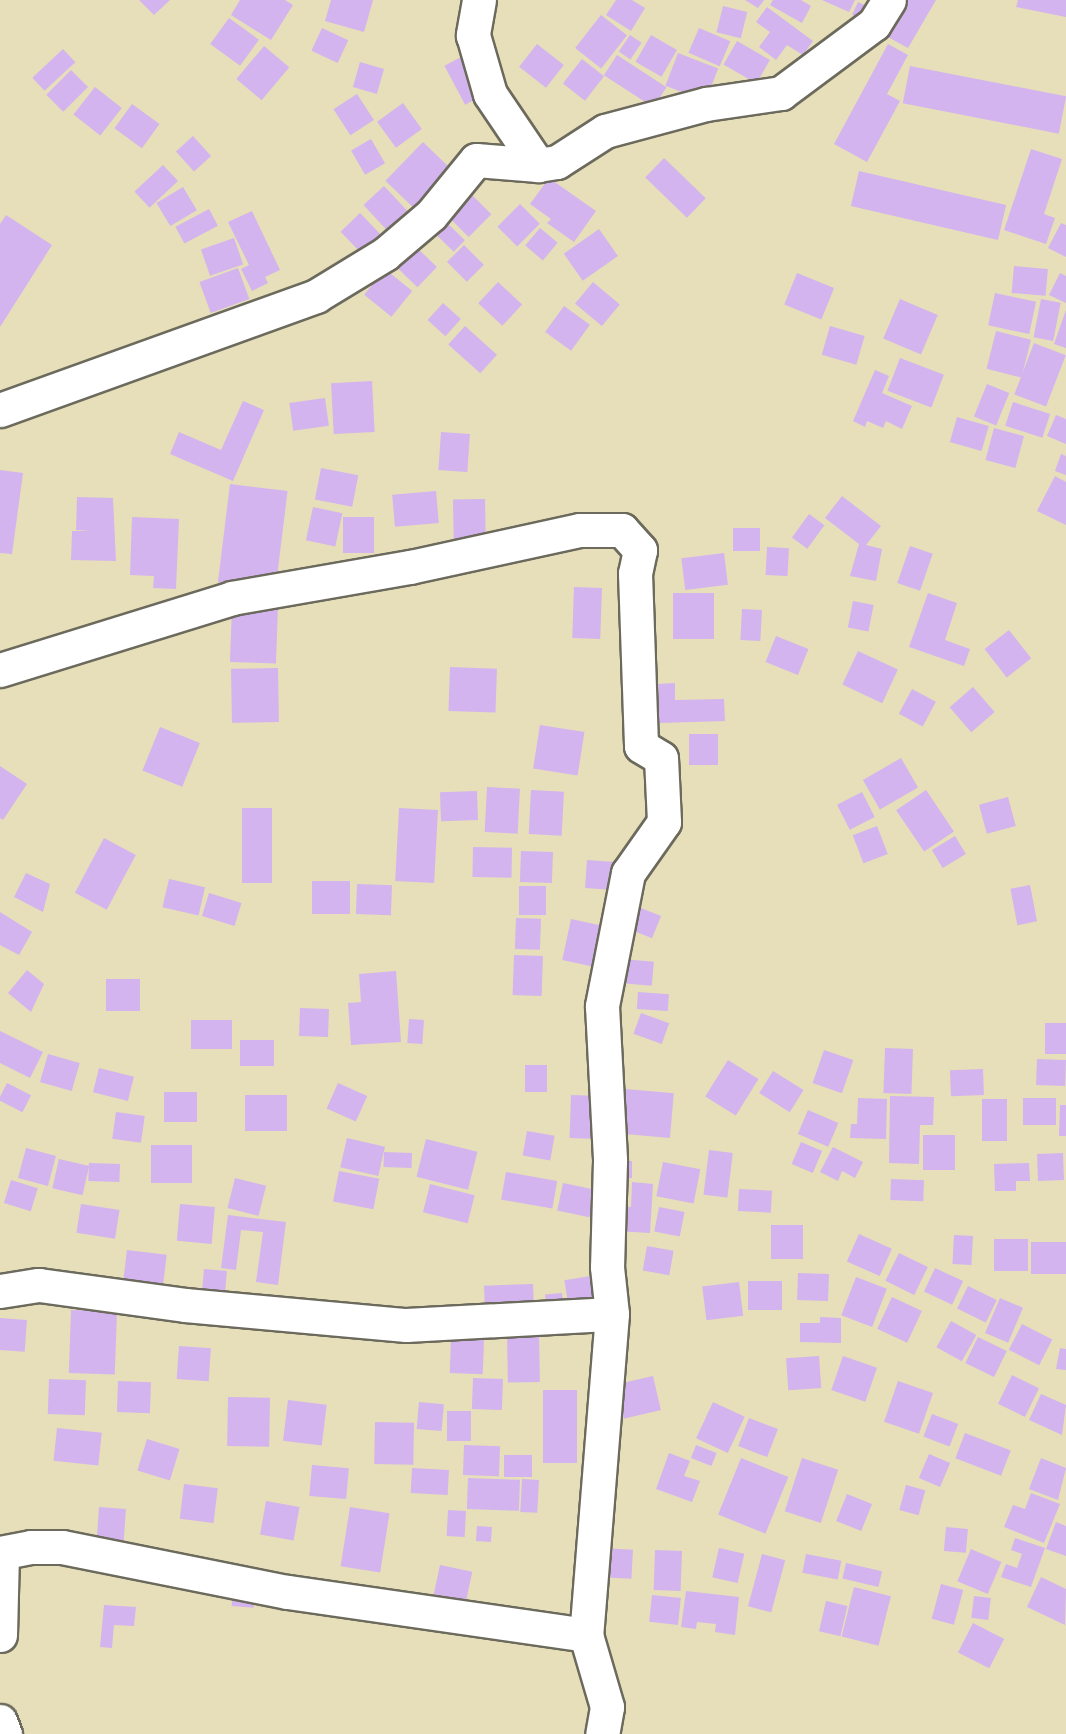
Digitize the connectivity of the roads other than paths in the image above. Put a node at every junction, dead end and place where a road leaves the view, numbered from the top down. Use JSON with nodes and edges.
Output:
{"nodes":[{"id":1,"x":479,"y":0,"type":"edge"},
{"id":2,"x":888,"y":0,"type":"edge"},
{"id":3,"x":538,"y":165,"type":"junction"},
{"id":4,"x":0,"y":410,"type":"edge"},
{"id":5,"x":0,"y":669,"type":"edge"},
{"id":6,"x":0,"y":1291,"type":"edge"},
{"id":7,"x":612,"y":1314,"type":"junction"},
{"id":8,"x":1,"y":1553,"type":"edge"},
{"id":9,"x":0,"y":1635,"type":"edge"},
{"id":10,"x":586,"y":1635,"type":"junction"},
{"id":11,"x":0,"y":1721,"type":"edge"},
{"id":12,"x":5,"y":1734,"type":"edge"},
{"id":13,"x":602,"y":1734,"type":"edge"}],
"edges":[{"from":1,"to":3,"type":"street"},
{"from":2,"to":3,"type":"street"},
{"from":3,"to":4,"type":"street"},
{"from":5,"to":7,"type":"street"},
{"from":6,"to":7,"type":"street"},
{"from":7,"to":10,"type":"street"},
{"from":8,"to":9,"type":"street"},
{"from":8,"to":10,"type":"street"},
{"from":10,"to":13,"type":"street"},
{"from":11,"to":12,"type":"street"}]}
